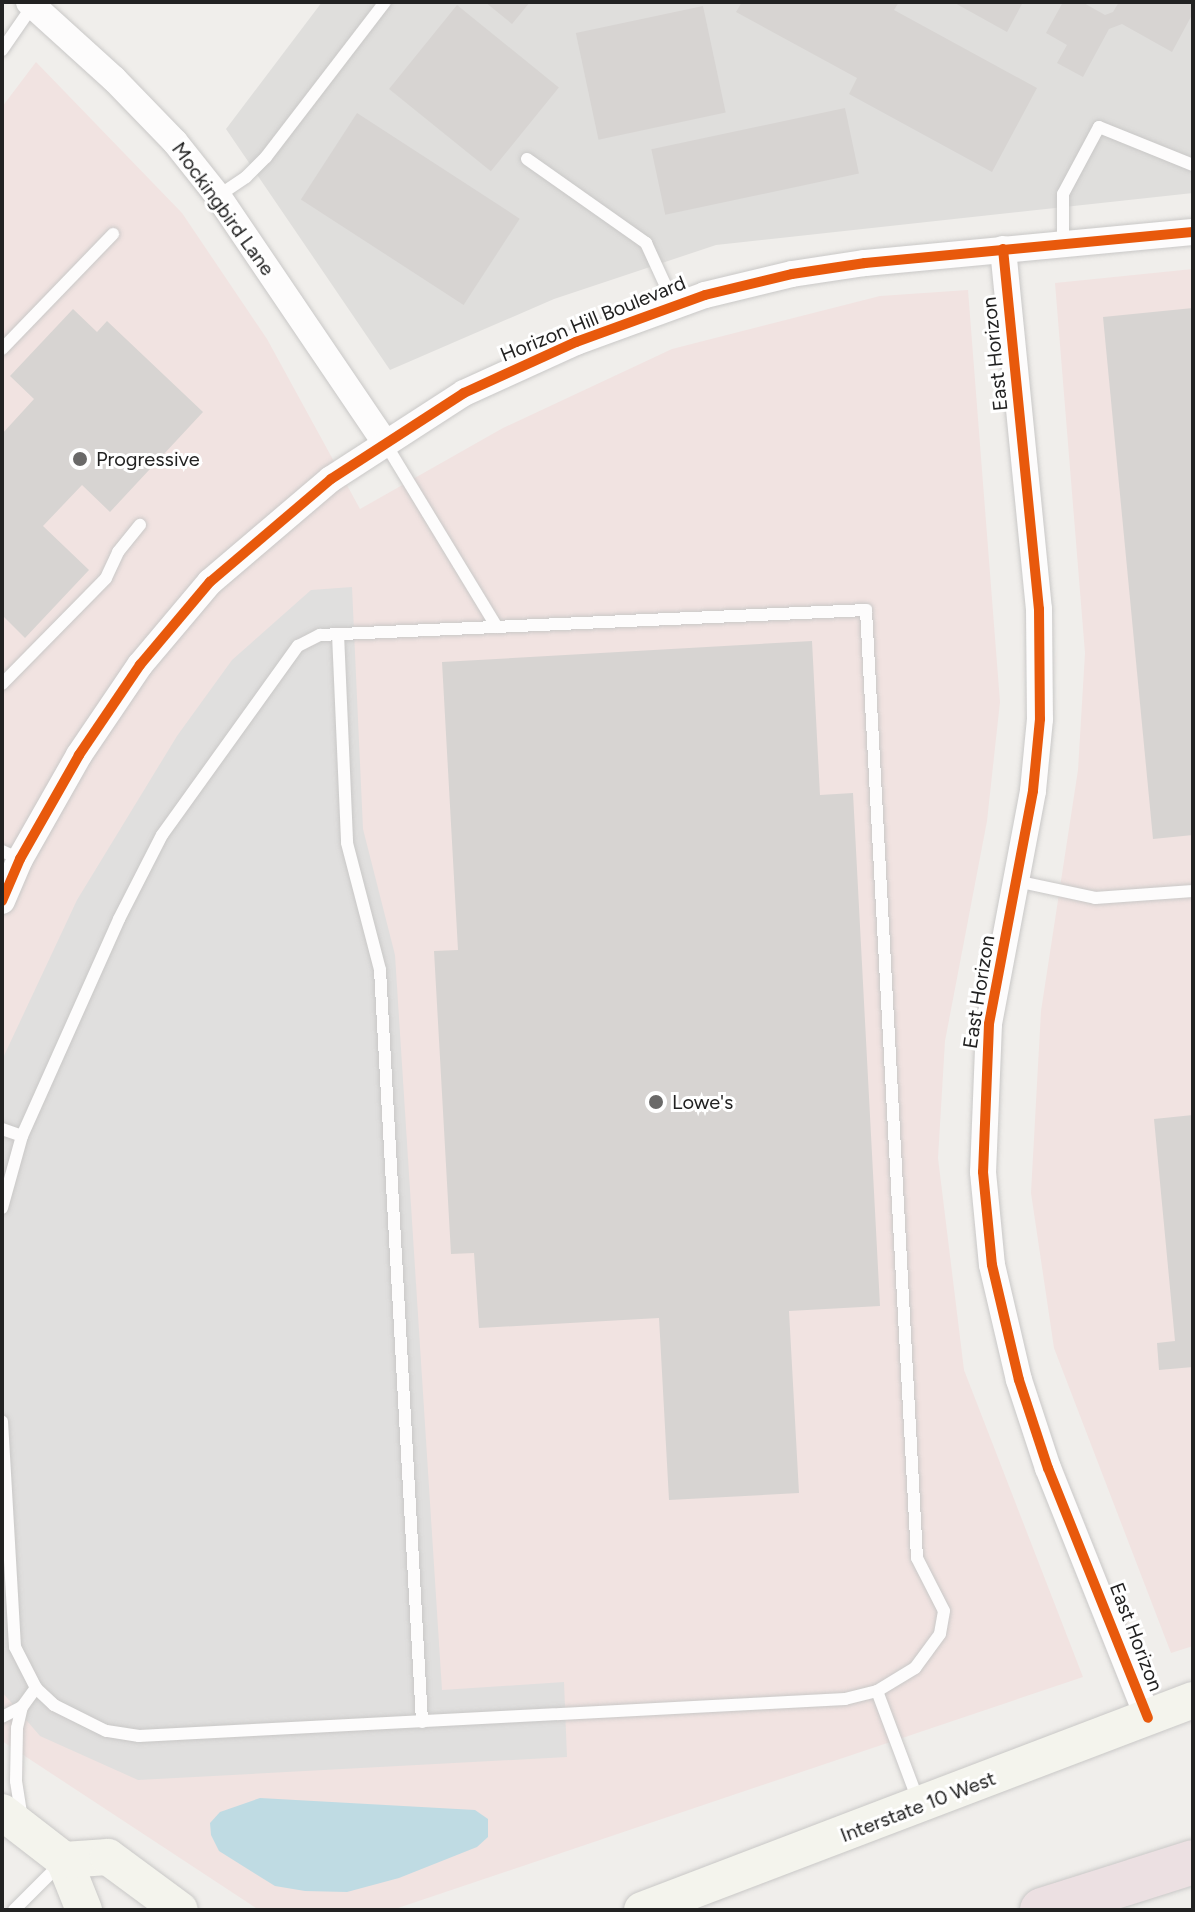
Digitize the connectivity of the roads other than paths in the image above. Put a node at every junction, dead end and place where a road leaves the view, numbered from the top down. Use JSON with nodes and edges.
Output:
{"nodes":[{"id":1,"x":385,"y":2,"type":"edge"},
{"id":2,"x":32,"y":3,"type":"edge"},
{"id":3,"x":2,"y":50,"type":"edge"},
{"id":4,"x":527,"y":159,"type":"dead end"},
{"id":5,"x":1193,"y":165,"type":"edge"},
{"id":6,"x":218,"y":196,"type":"junction"},
{"id":7,"x":1193,"y":232,"type":"edge"},
{"id":8,"x":113,"y":234,"type":"dead end"},
{"id":9,"x":1063,"y":244,"type":"junction"},
{"id":10,"x":1003,"y":249,"type":"junction"},
{"id":11,"x":675,"y":306,"type":"junction"},
{"id":12,"x":2,"y":349,"type":"edge"},
{"id":13,"x":385,"y":443,"type":"junction"},
{"id":14,"x":140,"y":525,"type":"dead end"},
{"id":15,"x":497,"y":627,"type":"junction"},
{"id":16,"x":338,"y":634,"type":"junction"},
{"id":17,"x":2,"y":684,"type":"edge"},
{"id":18,"x":11,"y":855,"type":"edge"},
{"id":19,"x":1016,"y":881,"type":"junction"},
{"id":20,"x":1193,"y":891,"type":"edge"},
{"id":21,"x":2,"y":901,"type":"edge"},
{"id":22,"x":2,"y":1129,"type":"edge"},
{"id":23,"x":22,"y":1136,"type":"junction"},
{"id":24,"x":2,"y":1208,"type":"edge"},
{"id":25,"x":2,"y":1421,"type":"edge"},
{"id":26,"x":36,"y":1688,"type":"junction"},
{"id":27,"x":877,"y":1691,"type":"junction"},
{"id":28,"x":1193,"y":1700,"type":"edge"},
{"id":29,"x":22,"y":1707,"type":"junction"},
{"id":30,"x":2,"y":1717,"type":"edge"},
{"id":31,"x":1148,"y":1718,"type":"junction"},
{"id":32,"x":422,"y":1722,"type":"junction"},
{"id":33,"x":920,"y":1806,"type":"junction"},
{"id":34,"x":13,"y":1820,"type":"edge"},
{"id":35,"x":64,"y":1860,"type":"junction"},
{"id":36,"x":1193,"y":1862,"type":"edge"},
{"id":37,"x":696,"y":1899,"type":"edge"},
{"id":38,"x":86,"y":1906,"type":"edge"},
{"id":39,"x":14,"y":1910,"type":"edge"},
{"id":40,"x":180,"y":1910,"type":"edge"},
{"id":41,"x":642,"y":1910,"type":"edge"},
{"id":42,"x":1042,"y":1910,"type":"edge"}],
"edges":[{"from":1,"to":6,"type":"lane"},
{"from":2,"to":3,"type":"lane"},
{"from":2,"to":6,"type":"street","name":"Mockingbird Lane"},
{"from":4,"to":11,"type":"lane"},
{"from":5,"to":9,"type":"lane"},
{"from":6,"to":13,"type":"street","name":"Mockingbird Lane"},
{"from":7,"to":9,"type":"street","name":"Horizon Hill Boulevard"},
{"from":8,"to":12,"type":"lane"},
{"from":9,"to":10,"type":"street","name":"Horizon Hill Boulevard"},
{"from":10,"to":11,"type":"street","name":"Horizon Hill Boulevard"},
{"from":10,"to":19,"type":"street","name":"East Horizon"},
{"from":11,"to":13,"type":"street","name":"Horizon Hill Boulevard"},
{"from":13,"to":15,"type":"lane"},
{"from":13,"to":18,"type":"street","name":"Horizon Hill Boulevard"},
{"from":14,"to":17,"type":"lane"},
{"from":15,"to":16,"type":"lane"},
{"from":15,"to":27,"type":"lane"},
{"from":16,"to":23,"type":"lane"},
{"from":16,"to":32,"type":"lane"},
{"from":18,"to":21,"type":"street","name":"Horizon Hill Boulevard"},
{"from":19,"to":20,"type":"lane"},
{"from":19,"to":31,"type":"street","name":"East Horizon"},
{"from":22,"to":23,"type":"lane"},
{"from":23,"to":24,"type":"lane"},
{"from":25,"to":26,"type":"lane"},
{"from":26,"to":29,"type":"lane"},
{"from":26,"to":32,"type":"lane"},
{"from":27,"to":32,"type":"lane"},
{"from":27,"to":33,"type":"lane"},
{"from":28,"to":31,"type":"main road","name":"Interstate 10 West"},
{"from":29,"to":30,"type":"lane"},
{"from":29,"to":34,"type":"lane"},
{"from":31,"to":33,"type":"main road","name":"Interstate 10 West"},
{"from":33,"to":37,"type":"main road","name":"Interstate 10 West"},
{"from":34,"to":35,"type":"main road"},
{"from":35,"to":38,"type":"main road"},
{"from":35,"to":39,"type":"lane"},
{"from":35,"to":40,"type":"main road"},
{"from":36,"to":42,"type":"highway"},
{"from":37,"to":41,"type":"main road","name":"Interstate 10 West"}]}
